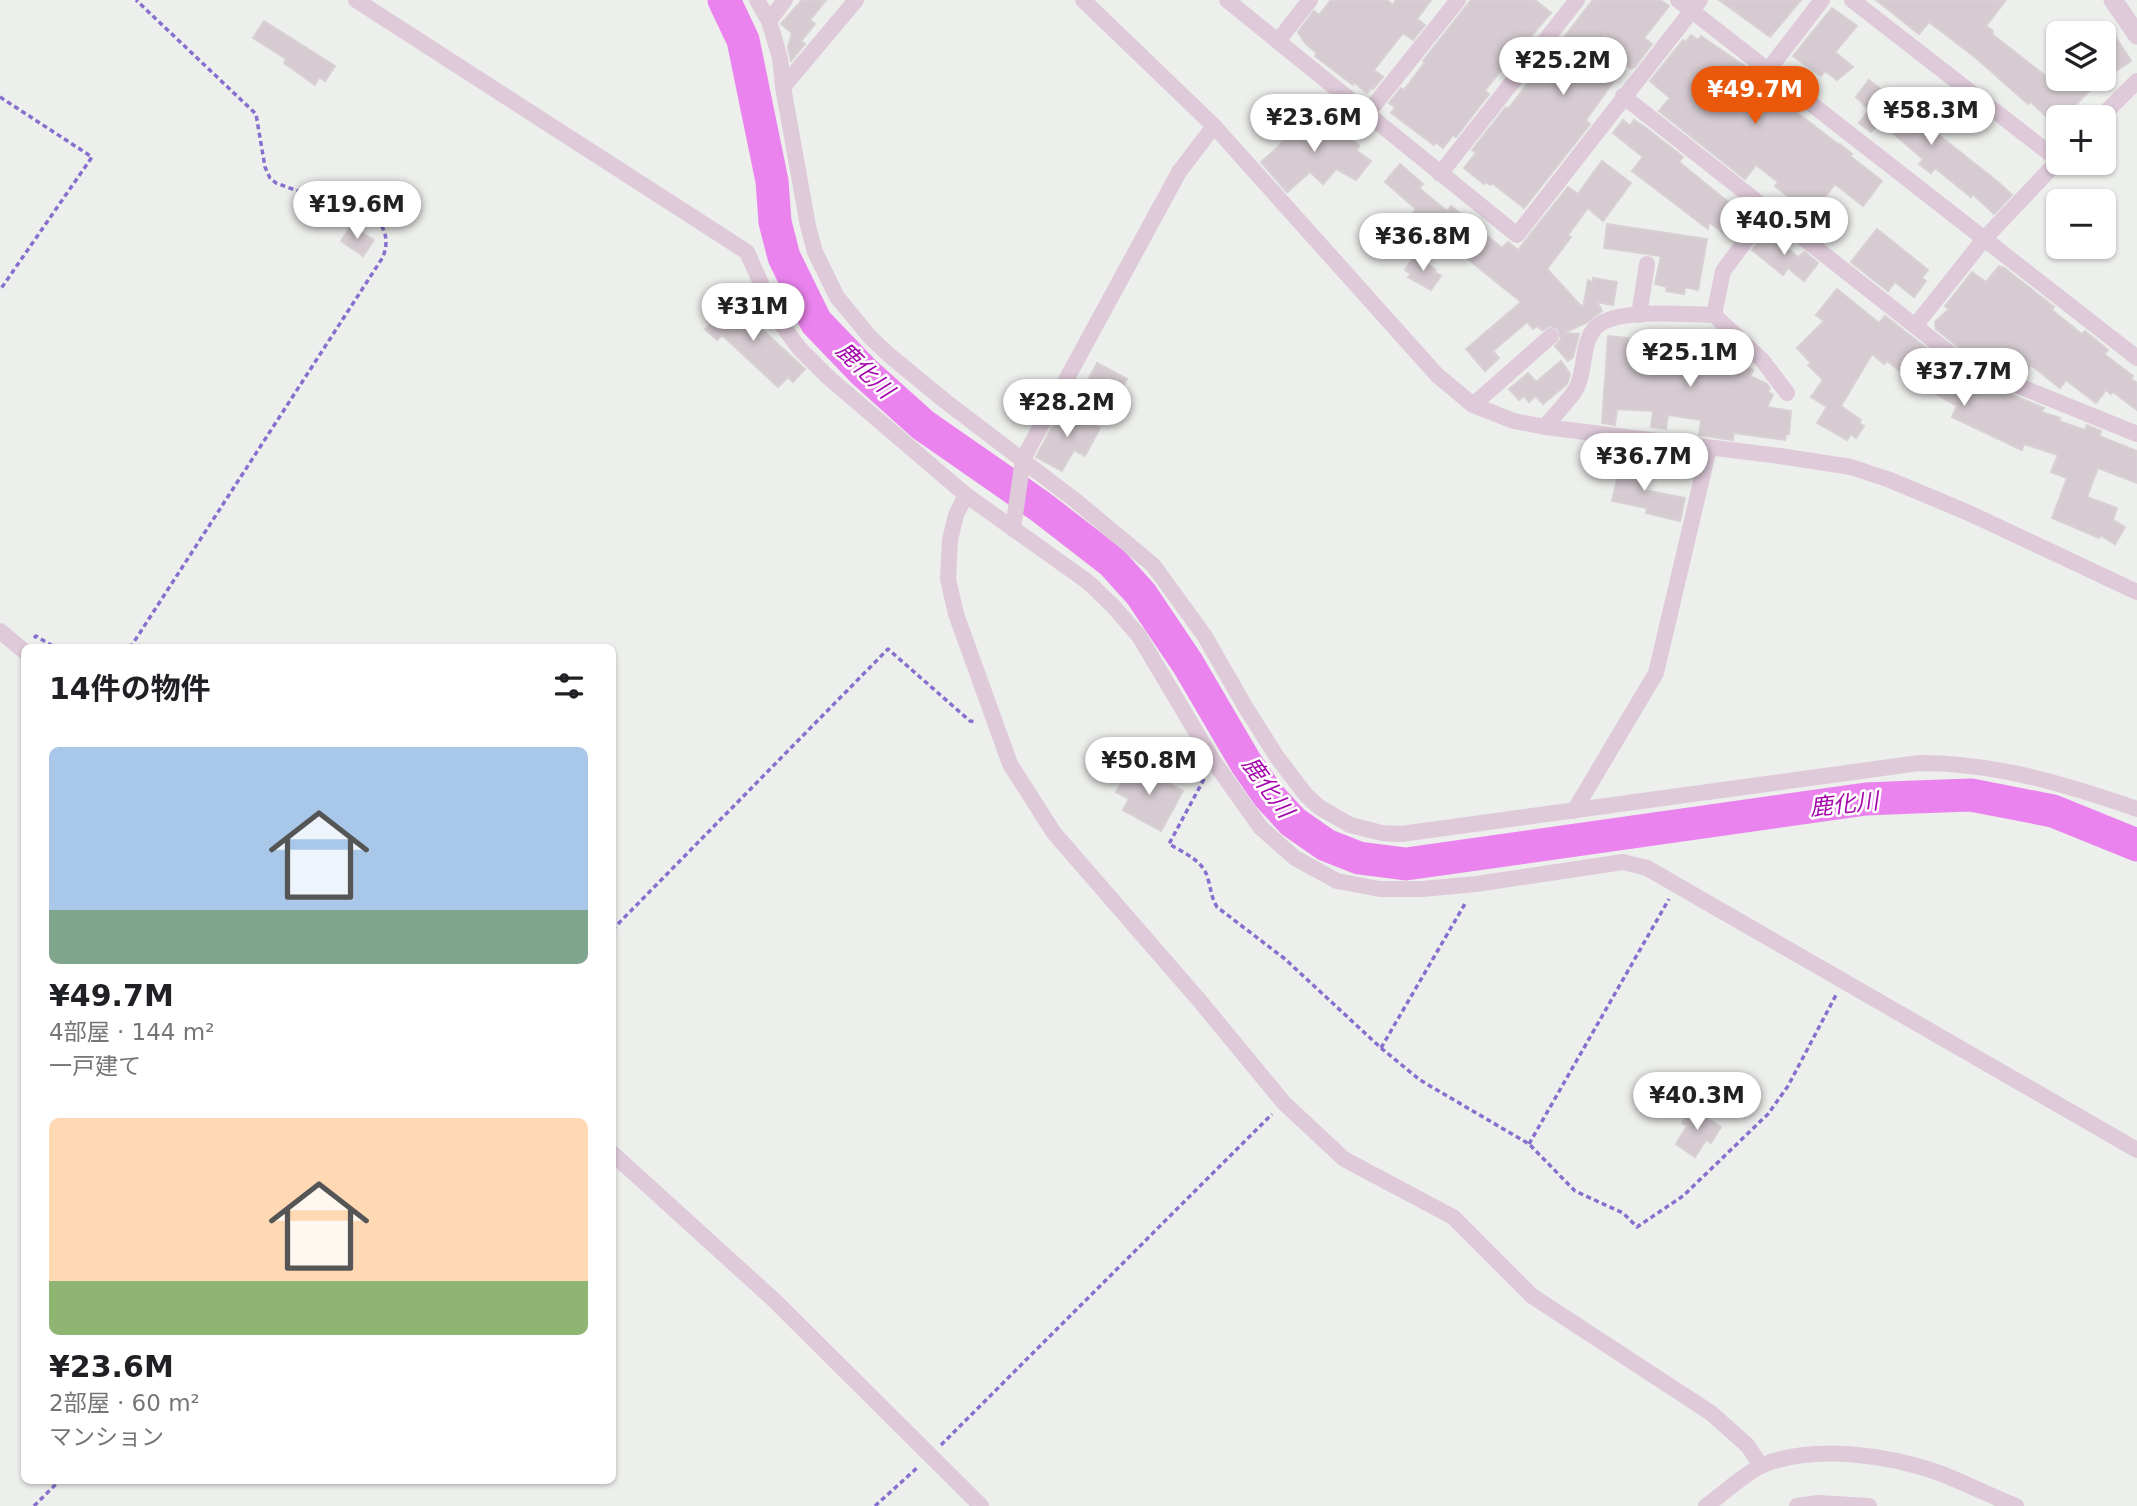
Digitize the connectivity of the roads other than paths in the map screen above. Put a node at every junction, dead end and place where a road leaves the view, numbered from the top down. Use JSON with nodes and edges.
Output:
{"nodes":[{"id":1,"x":356,"y":0,"type":"edge"},
{"id":2,"x":757,"y":0,"type":"edge"},
{"id":3,"x":785,"y":0,"type":"edge"},
{"id":4,"x":856,"y":0,"type":"edge"},
{"id":5,"x":1083,"y":0,"type":"edge"},
{"id":6,"x":1227,"y":0,"type":"edge"},
{"id":7,"x":1310,"y":0,"type":"edge"},
{"id":8,"x":1458,"y":0,"type":"edge"},
{"id":9,"x":1577,"y":0,"type":"edge"},
{"id":10,"x":1678,"y":0,"type":"edge"},
{"id":11,"x":1822,"y":0,"type":"edge"},
{"id":12,"x":1852,"y":0,"type":"edge"},
{"id":13,"x":2112,"y":0,"type":"edge"},
{"id":14,"x":1695,"y":5,"type":"edge"},
{"id":15,"x":769,"y":21,"type":"junction"},
{"id":16,"x":2137,"y":34,"type":"edge"},
{"id":17,"x":1278,"y":41,"type":"junction"},
{"id":18,"x":1768,"y":70,"type":"junction"},
{"id":19,"x":2137,"y":80,"type":"edge"},
{"id":20,"x":783,"y":87,"type":"junction"},
{"id":21,"x":1623,"y":96,"type":"junction"},
{"id":22,"x":2113,"y":105,"type":"edge"},
{"id":23,"x":1367,"y":114,"type":"junction"},
{"id":24,"x":1214,"y":126,"type":"junction"},
{"id":25,"x":2046,"y":151,"type":"edge"},
{"id":26,"x":2046,"y":173,"type":"edge"},
{"id":27,"x":1440,"y":174,"type":"junction"},
{"id":28,"x":1768,"y":211,"type":"junction"},
{"id":29,"x":1983,"y":239,"type":"junction"},
{"id":30,"x":1647,"y":264,"type":"dead end"},
{"id":31,"x":1639,"y":315,"type":"junction"},
{"id":32,"x":1714,"y":315,"type":"junction"},
{"id":33,"x":1915,"y":326,"type":"junction"},
{"id":34,"x":1551,"y":336,"type":"dead end"},
{"id":35,"x":2137,"y":358,"type":"edge"},
{"id":36,"x":1787,"y":393,"type":"dead end"},
{"id":37,"x":1473,"y":405,"type":"junction"},
{"id":38,"x":1545,"y":427,"type":"junction"},
{"id":39,"x":2137,"y":434,"type":"edge"},
{"id":40,"x":1709,"y":448,"type":"junction"},
{"id":41,"x":1023,"y":459,"type":"junction"},
{"id":42,"x":966,"y":495,"type":"junction"},
{"id":43,"x":1013,"y":525,"type":"junction"},
{"id":44,"x":2137,"y":592,"type":"edge"},
{"id":45,"x":0,"y":631,"type":"edge"},
{"id":46,"x":21,"y":649,"type":"edge"},
{"id":47,"x":2137,"y":809,"type":"edge"},
{"id":48,"x":1574,"y":811,"type":"junction"},
{"id":49,"x":2137,"y":1150,"type":"edge"},
{"id":50,"x":616,"y":1157,"type":"edge"},
{"id":51,"x":1761,"y":1466,"type":"junction"},
{"id":52,"x":981,"y":1506,"type":"edge"},
{"id":53,"x":1706,"y":1506,"type":"edge"},
{"id":54,"x":1797,"y":1506,"type":"edge"},
{"id":55,"x":1869,"y":1506,"type":"edge"},
{"id":56,"x":2016,"y":1506,"type":"edge"}],
"edges":[{"from":1,"to":42,"type":"street"},
{"from":2,"to":15,"type":"street"},
{"from":3,"to":15,"type":"street"},
{"from":4,"to":20,"type":"street"},
{"from":5,"to":24,"type":"street"},
{"from":6,"to":17,"type":"street"},
{"from":7,"to":17,"type":"street"},
{"from":8,"to":23,"type":"street"},
{"from":9,"to":27,"type":"street"},
{"from":10,"to":14,"type":"street"},
{"from":11,"to":18,"type":"street"},
{"from":12,"to":25,"type":"street"},
{"from":13,"to":16,"type":"street"},
{"from":14,"to":18,"type":"street"},
{"from":14,"to":21,"type":"street"},
{"from":15,"to":20,"type":"street"},
{"from":17,"to":23,"type":"street"},
{"from":18,"to":29,"type":"street"},
{"from":19,"to":22,"type":"street"},
{"from":20,"to":41,"type":"street"},
{"from":21,"to":27,"type":"street"},
{"from":21,"to":28,"type":"street"},
{"from":23,"to":27,"type":"street"},
{"from":24,"to":37,"type":"street"},
{"from":24,"to":41,"type":"street"},
{"from":26,"to":29,"type":"street"},
{"from":28,"to":32,"type":"street"},
{"from":28,"to":33,"type":"street"},
{"from":29,"to":33,"type":"street"},
{"from":29,"to":35,"type":"street"},
{"from":30,"to":31,"type":"street"},
{"from":31,"to":32,"type":"street"},
{"from":31,"to":38,"type":"street"},
{"from":32,"to":36,"type":"street"},
{"from":33,"to":39,"type":"street"},
{"from":34,"to":37,"type":"street"},
{"from":37,"to":38,"type":"street"},
{"from":38,"to":40,"type":"street"},
{"from":40,"to":44,"type":"street"},
{"from":40,"to":48,"type":"street"},
{"from":41,"to":43,"type":"street"},
{"from":41,"to":48,"type":"street"},
{"from":42,"to":43,"type":"street"},
{"from":42,"to":51,"type":"street"},
{"from":43,"to":49,"type":"street"},
{"from":45,"to":46,"type":"street"},
{"from":47,"to":48,"type":"street"},
{"from":50,"to":52,"type":"street"},
{"from":51,"to":53,"type":"street"},
{"from":51,"to":56,"type":"street"},
{"from":54,"to":55,"type":"street"}]}
